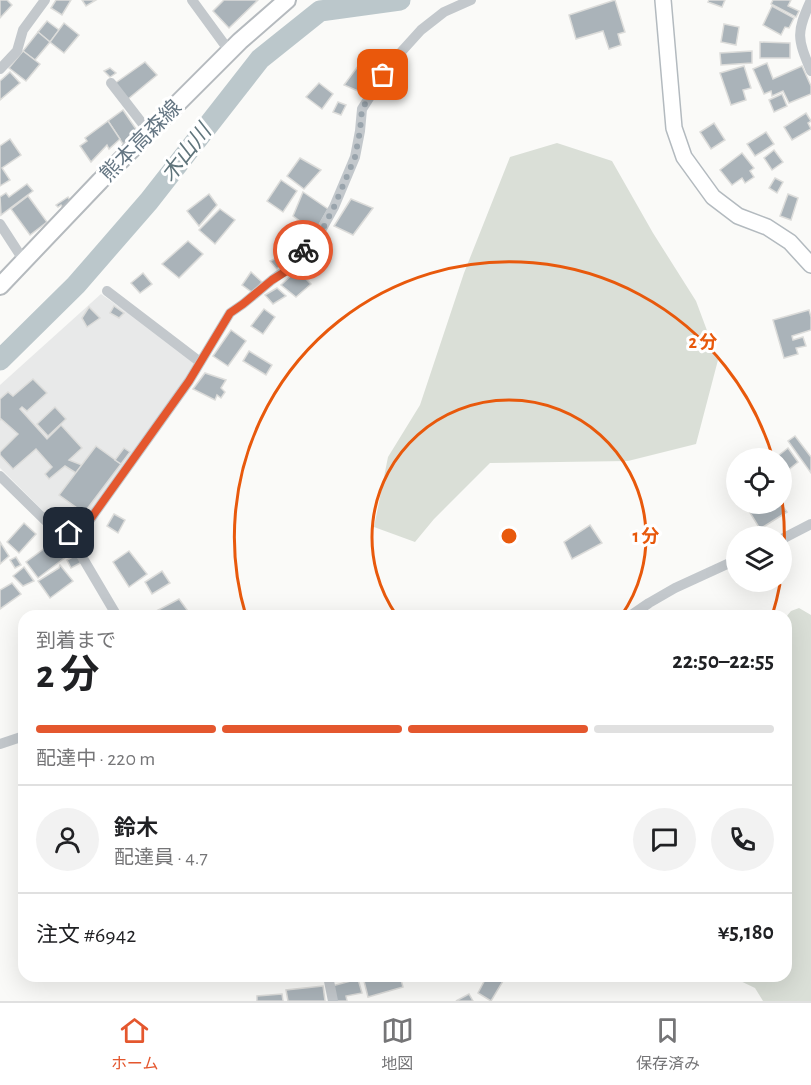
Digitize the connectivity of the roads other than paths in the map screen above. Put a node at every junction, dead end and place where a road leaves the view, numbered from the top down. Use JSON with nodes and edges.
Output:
{"nodes":[{"id":1,"x":45,"y":0,"type":"edge"},
{"id":2,"x":192,"y":0,"type":"edge"},
{"id":3,"x":287,"y":0,"type":"edge"},
{"id":4,"x":471,"y":0,"type":"edge"},
{"id":5,"x":663,"y":0,"type":"edge"},
{"id":6,"x":811,"y":0,"type":"edge"},
{"id":7,"x":230,"y":52,"type":"junction"},
{"id":8,"x":0,"y":69,"type":"edge"},
{"id":9,"x":811,"y":70,"type":"edge"},
{"id":10,"x":111,"y":83,"type":"dead end"},
{"id":11,"x":149,"y":132,"type":"junction"},
{"id":12,"x":0,"y":224,"type":"edge"},
{"id":13,"x":24,"y":261,"type":"junction"},
{"id":14,"x":811,"y":265,"type":"edge"},
{"id":15,"x":0,"y":286,"type":"edge"},
{"id":16,"x":107,"y":291,"type":"dead end"},
{"id":17,"x":200,"y":362,"type":"junction"},
{"id":18,"x":0,"y":476,"type":"edge"},
{"id":19,"x":811,"y":524,"type":"edge"},
{"id":20,"x":69,"y":533,"type":"junction"},
{"id":21,"x":792,"y":534,"type":"edge"},
{"id":22,"x":726,"y":565,"type":"edge"},
{"id":23,"x":114,"y":610,"type":"edge"},
{"id":24,"x":639,"y":610,"type":"edge"},
{"id":25,"x":18,"y":738,"type":"edge"},
{"id":26,"x":0,"y":744,"type":"edge"},
{"id":27,"x":329,"y":982,"type":"edge"},
{"id":28,"x":333,"y":1001,"type":"edge"}],
"edges":[{"from":1,"to":8,"type":"street"},
{"from":2,"to":7,"type":"street"},
{"from":3,"to":7,"type":"main road","name":"熊本高森線"},
{"from":4,"to":17,"type":"street"},
{"from":5,"to":14,"type":"street"},
{"from":6,"to":9,"type":"street"},
{"from":7,"to":11,"type":"main road","name":"熊本高森線"},
{"from":10,"to":11,"type":"street"},
{"from":11,"to":13,"type":"main road","name":"熊本高森線"},
{"from":12,"to":13,"type":"street"},
{"from":13,"to":15,"type":"main road","name":"熊本高森線"},
{"from":16,"to":17,"type":"street"},
{"from":17,"to":20,"type":"street"},
{"from":18,"to":20,"type":"street"},
{"from":19,"to":21,"type":"street"},
{"from":20,"to":23,"type":"street"},
{"from":22,"to":24,"type":"street"},
{"from":25,"to":26,"type":"street"},
{"from":27,"to":28,"type":"street"}]}
